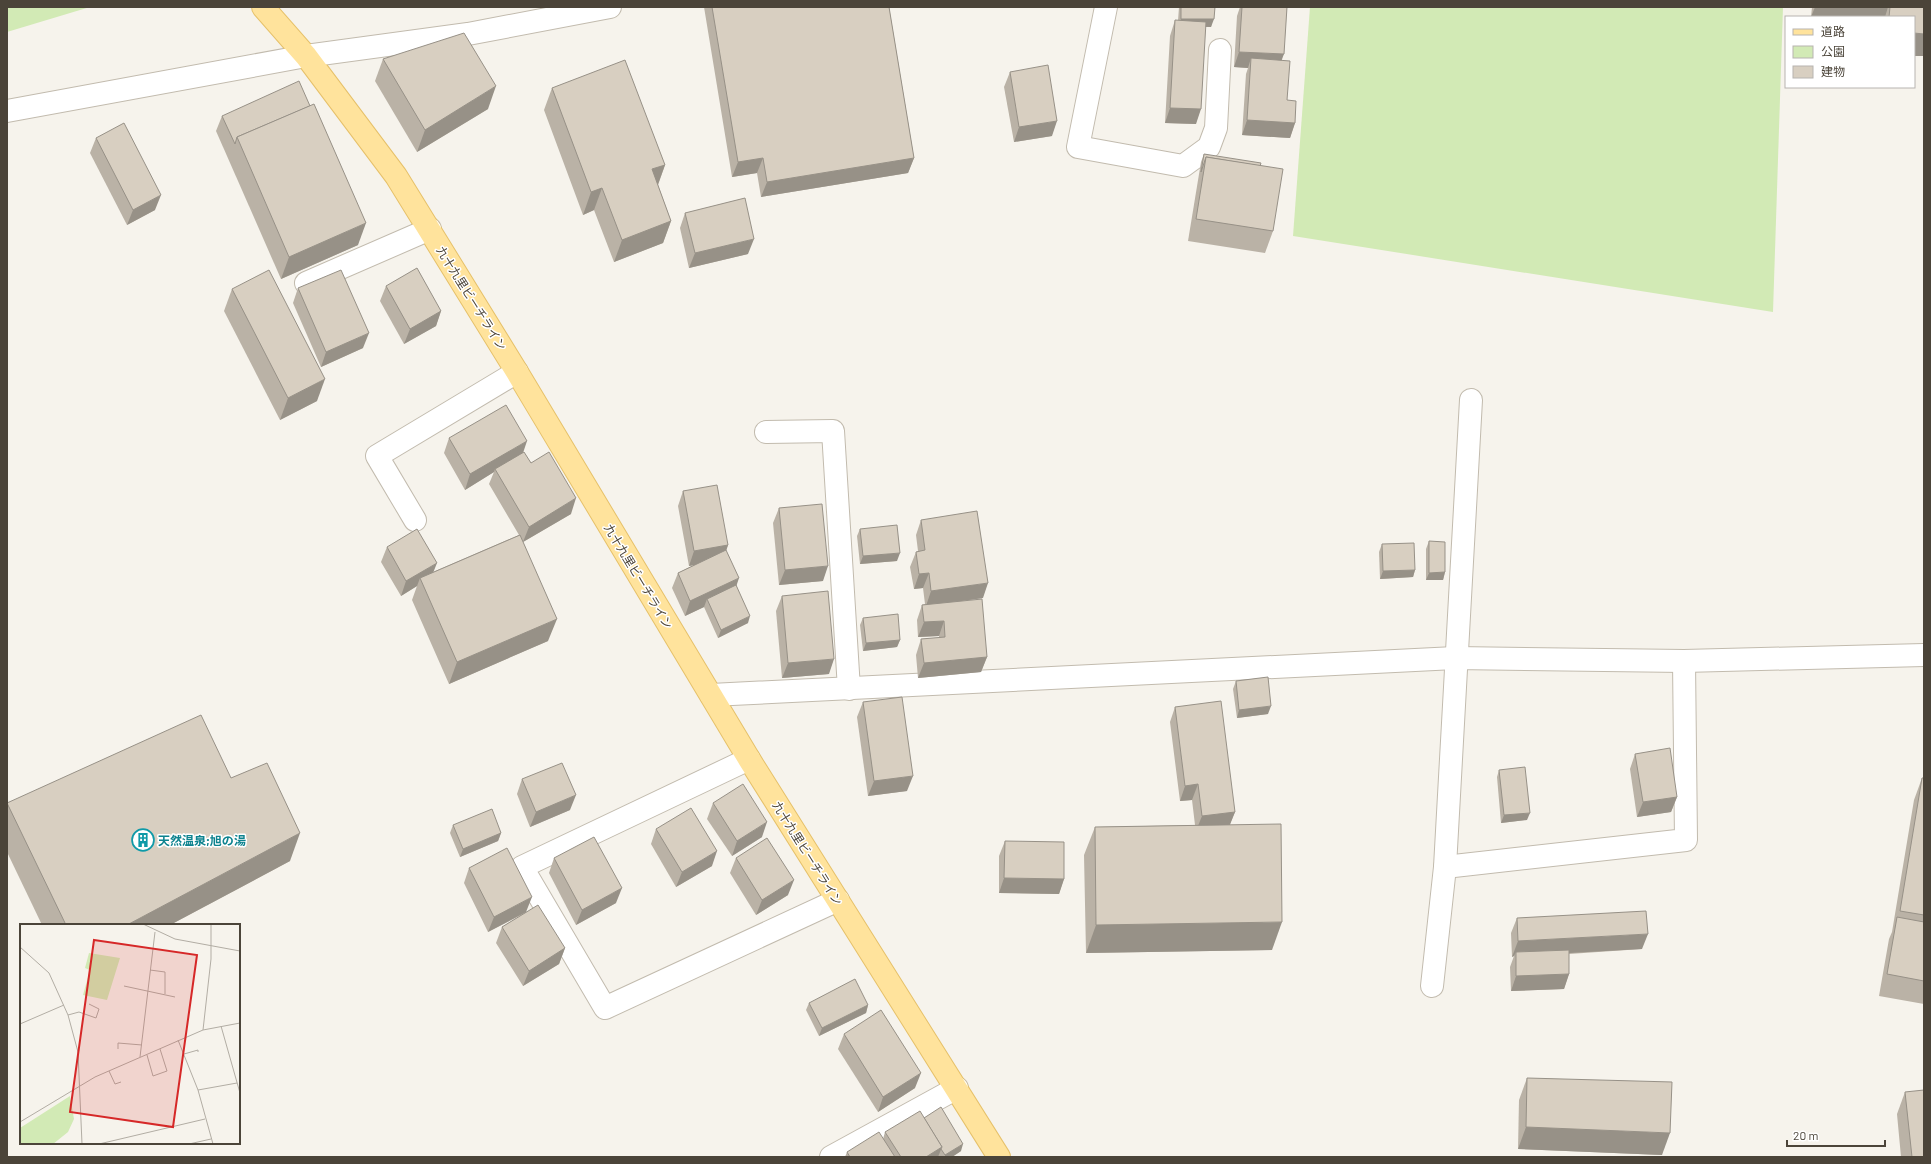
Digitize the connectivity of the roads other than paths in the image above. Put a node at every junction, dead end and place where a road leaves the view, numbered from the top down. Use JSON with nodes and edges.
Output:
{"nodes":[{"id":1,"x":263,"y":7,"type":"edge"},
{"id":2,"x":610,"y":7,"type":"edge"},
{"id":3,"x":1106,"y":7,"type":"edge"},
{"id":4,"x":1220,"y":50,"type":"dead end"},
{"id":5,"x":306,"y":56,"type":"junction"},
{"id":6,"x":7,"y":111,"type":"edge"},
{"id":7,"x":430,"y":229,"type":"junction"},
{"id":8,"x":306,"y":283,"type":"edge"},
{"id":9,"x":517,"y":372,"type":"junction"},
{"id":10,"x":1472,"y":400,"type":"dead end"},
{"id":11,"x":766,"y":432,"type":"dead end"},
{"id":12,"x":415,"y":520,"type":"dead end"},
{"id":13,"x":1924,"y":655,"type":"edge"},
{"id":14,"x":1455,"y":658,"type":"junction"},
{"id":15,"x":1684,"y":661,"type":"junction"},
{"id":16,"x":849,"y":689,"type":"junction"},
{"id":17,"x":711,"y":695,"type":"junction"},
{"id":18,"x":749,"y":759,"type":"junction"},
{"id":19,"x":1444,"y":867,"type":"junction"},
{"id":20,"x":838,"y":900,"type":"junction"},
{"id":21,"x":1432,"y":986,"type":"dead end"},
{"id":22,"x":957,"y":1088,"type":"junction"},
{"id":23,"x":831,"y":1157,"type":"edge"},
{"id":24,"x":998,"y":1157,"type":"edge"}],
"edges":[{"from":1,"to":5,"type":"main road","name":"九十九里ビーチライン"},
{"from":2,"to":5,"type":"street"},
{"from":3,"to":4,"type":"street"},
{"from":5,"to":6,"type":"street"},
{"from":5,"to":7,"type":"main road","name":"九十九里ビーチライン"},
{"from":7,"to":8,"type":"street"},
{"from":7,"to":9,"type":"main road","name":"九十九里ビーチライン"},
{"from":9,"to":12,"type":"street"},
{"from":9,"to":17,"type":"main road","name":"九十九里ビーチライン"},
{"from":10,"to":14,"type":"street"},
{"from":11,"to":16,"type":"street"},
{"from":13,"to":15,"type":"street"},
{"from":14,"to":15,"type":"street"},
{"from":14,"to":16,"type":"street"},
{"from":14,"to":19,"type":"street"},
{"from":15,"to":19,"type":"street"},
{"from":16,"to":17,"type":"street"},
{"from":17,"to":18,"type":"main road","name":"九十九里ビーチライン"},
{"from":18,"to":20,"type":"main road","name":"九十九里ビーチライン"},
{"from":18,"to":20,"type":"street"},
{"from":19,"to":21,"type":"street"},
{"from":20,"to":22,"type":"main road","name":"九十九里ビーチライン"},
{"from":22,"to":23,"type":"street"},
{"from":22,"to":24,"type":"main road","name":"九十九里ビーチライン"}]}
